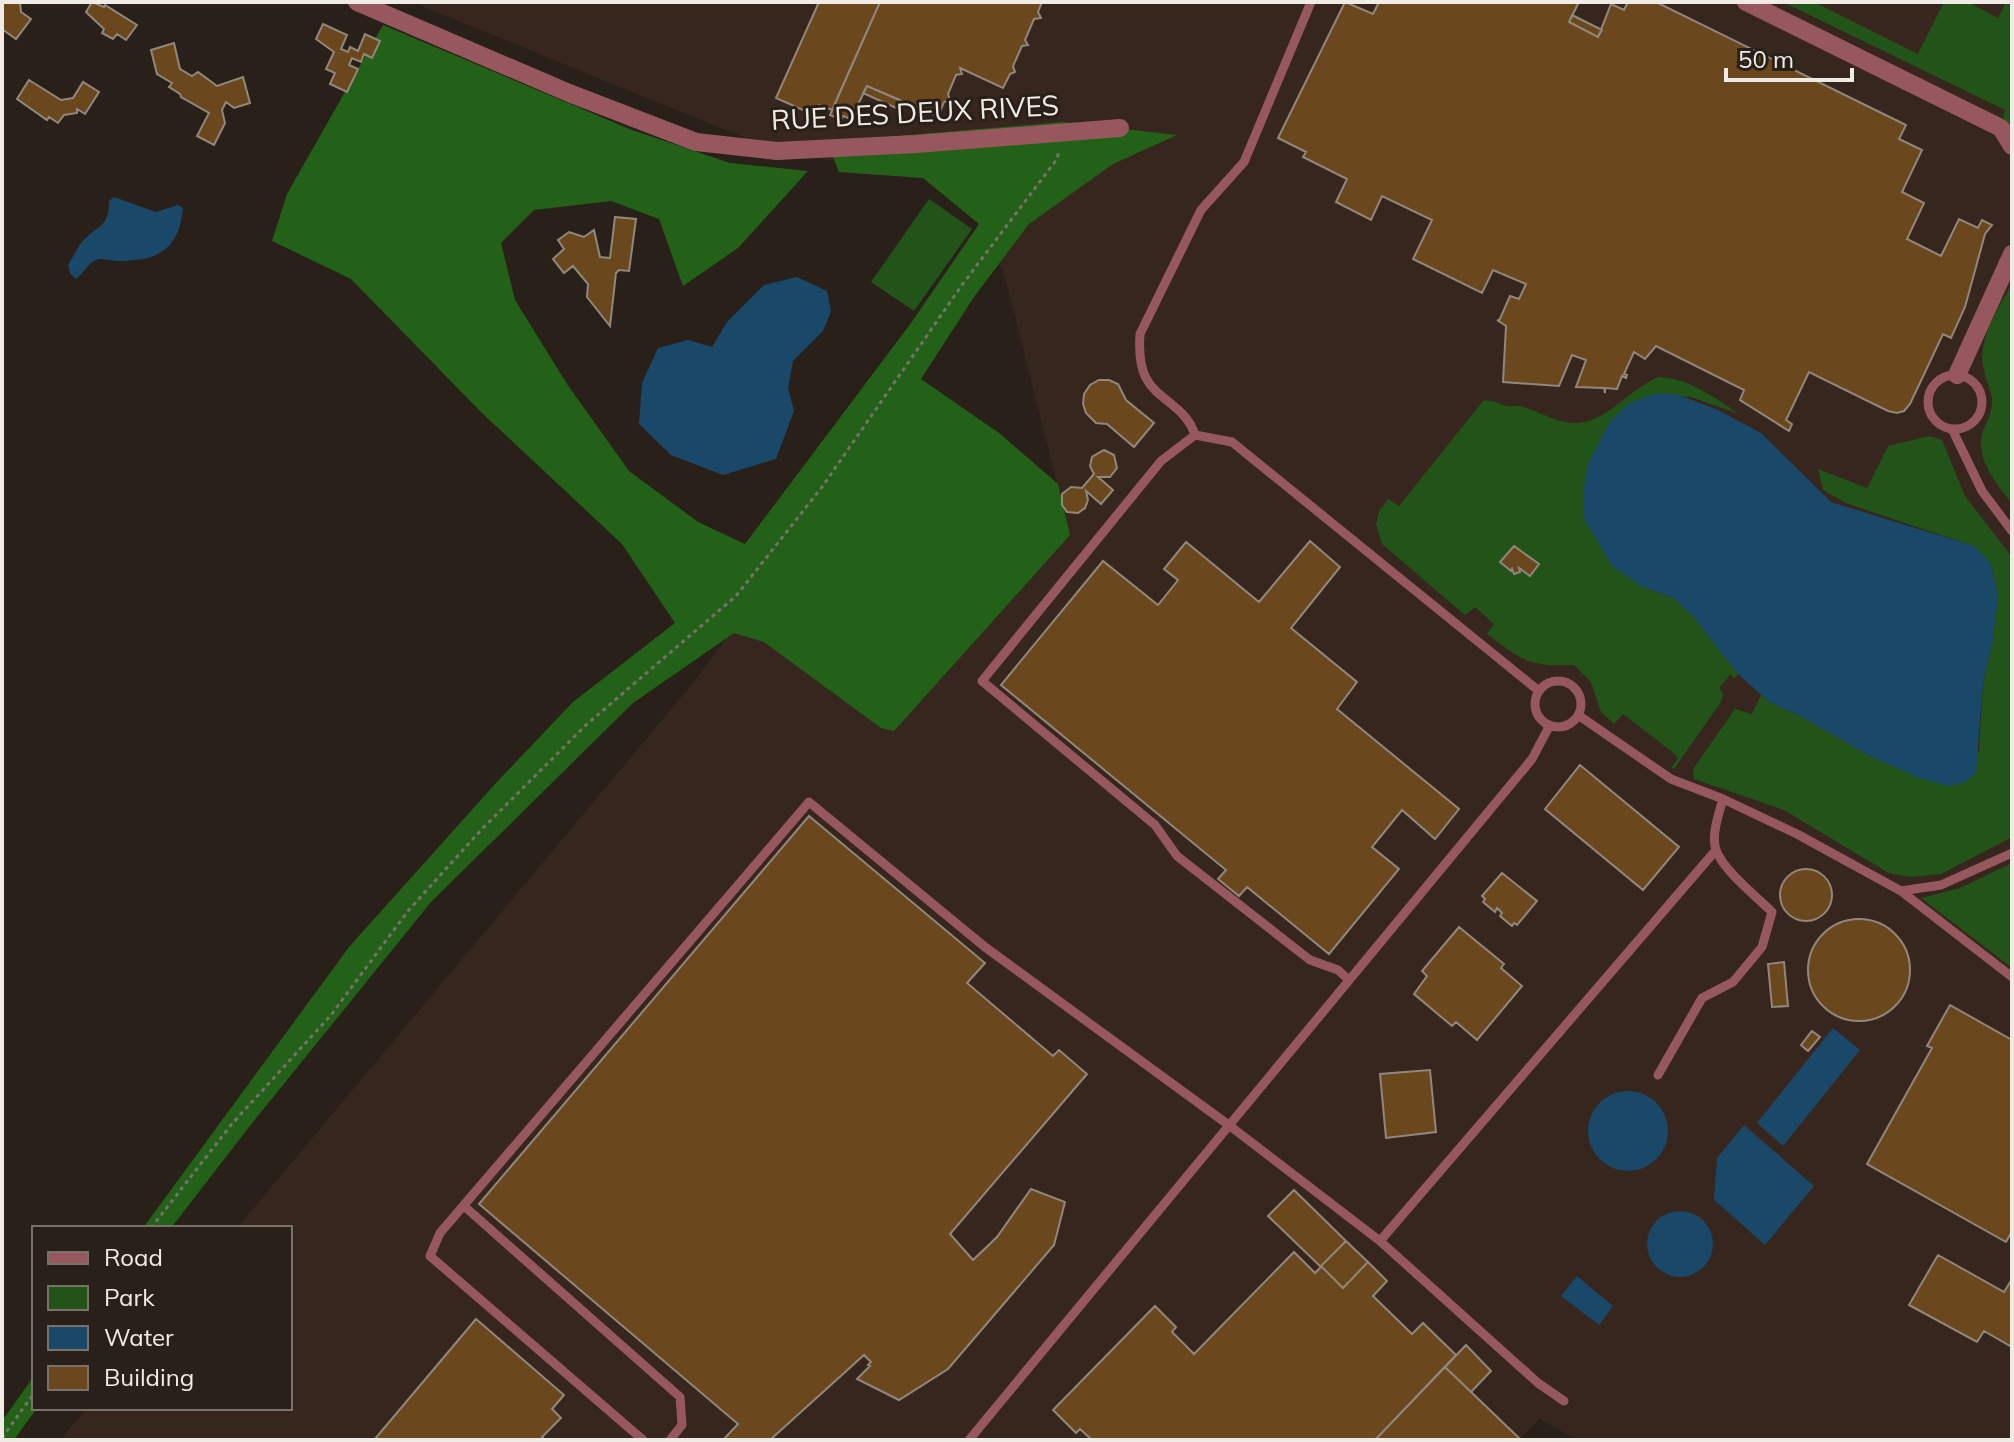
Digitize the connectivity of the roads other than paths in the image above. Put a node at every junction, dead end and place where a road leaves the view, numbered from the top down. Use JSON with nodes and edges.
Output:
{"nodes":[{"id":1,"x":357,"y":2,"type":"edge"},
{"id":2,"x":1311,"y":2,"type":"edge"},
{"id":3,"x":1746,"y":2,"type":"edge"},
{"id":4,"x":1120,"y":128,"type":"dead end"},
{"id":5,"x":2012,"y":146,"type":"edge"},
{"id":6,"x":2012,"y":254,"type":"edge"},
{"id":7,"x":1957,"y":375,"type":"junction"},
{"id":8,"x":1952,"y":429,"type":"junction"},
{"id":9,"x":1195,"y":435,"type":"junction"},
{"id":10,"x":2012,"y":531,"type":"edge"},
{"id":11,"x":1539,"y":691,"type":"junction"},
{"id":12,"x":1578,"y":715,"type":"junction"},
{"id":13,"x":1550,"y":725,"type":"junction"},
{"id":14,"x":1723,"y":799,"type":"junction"},
{"id":15,"x":1716,"y":850,"type":"junction"},
{"id":16,"x":2012,"y":853,"type":"edge"},
{"id":17,"x":1901,"y":891,"type":"junction"},
{"id":18,"x":2012,"y":977,"type":"edge"},
{"id":19,"x":1349,"y":980,"type":"junction"},
{"id":20,"x":1658,"y":1075,"type":"dead end"},
{"id":21,"x":1230,"y":1126,"type":"junction"},
{"id":22,"x":464,"y":1206,"type":"junction"},
{"id":23,"x":1380,"y":1241,"type":"junction"},
{"id":24,"x":1564,"y":1401,"type":"dead end"},
{"id":25,"x":643,"y":1440,"type":"edge"},
{"id":26,"x":670,"y":1440,"type":"edge"},
{"id":27,"x":969,"y":1440,"type":"edge"}],
"edges":[{"from":1,"to":4,"type":"street","name":"RUE DES DEUX RIVES"},
{"from":2,"to":9,"type":"lane"},
{"from":3,"to":5,"type":"street"},
{"from":6,"to":7,"type":"street"},
{"from":7,"to":8,"type":"lane"},
{"from":7,"to":8,"type":"lane"},
{"from":8,"to":10,"type":"lane"},
{"from":9,"to":11,"type":"lane"},
{"from":9,"to":19,"type":"lane"},
{"from":11,"to":12,"type":"lane"},
{"from":11,"to":13,"type":"lane"},
{"from":12,"to":13,"type":"lane"},
{"from":12,"to":14,"type":"lane"},
{"from":13,"to":19,"type":"lane"},
{"from":14,"to":15,"type":"lane"},
{"from":14,"to":17,"type":"lane"},
{"from":15,"to":20,"type":"lane"},
{"from":15,"to":23,"type":"lane"},
{"from":16,"to":17,"type":"lane"},
{"from":17,"to":18,"type":"lane"},
{"from":19,"to":21,"type":"lane"},
{"from":21,"to":22,"type":"lane"},
{"from":21,"to":23,"type":"lane"},
{"from":21,"to":27,"type":"lane"},
{"from":22,"to":25,"type":"lane"},
{"from":22,"to":26,"type":"lane"},
{"from":23,"to":24,"type":"lane"}]}
